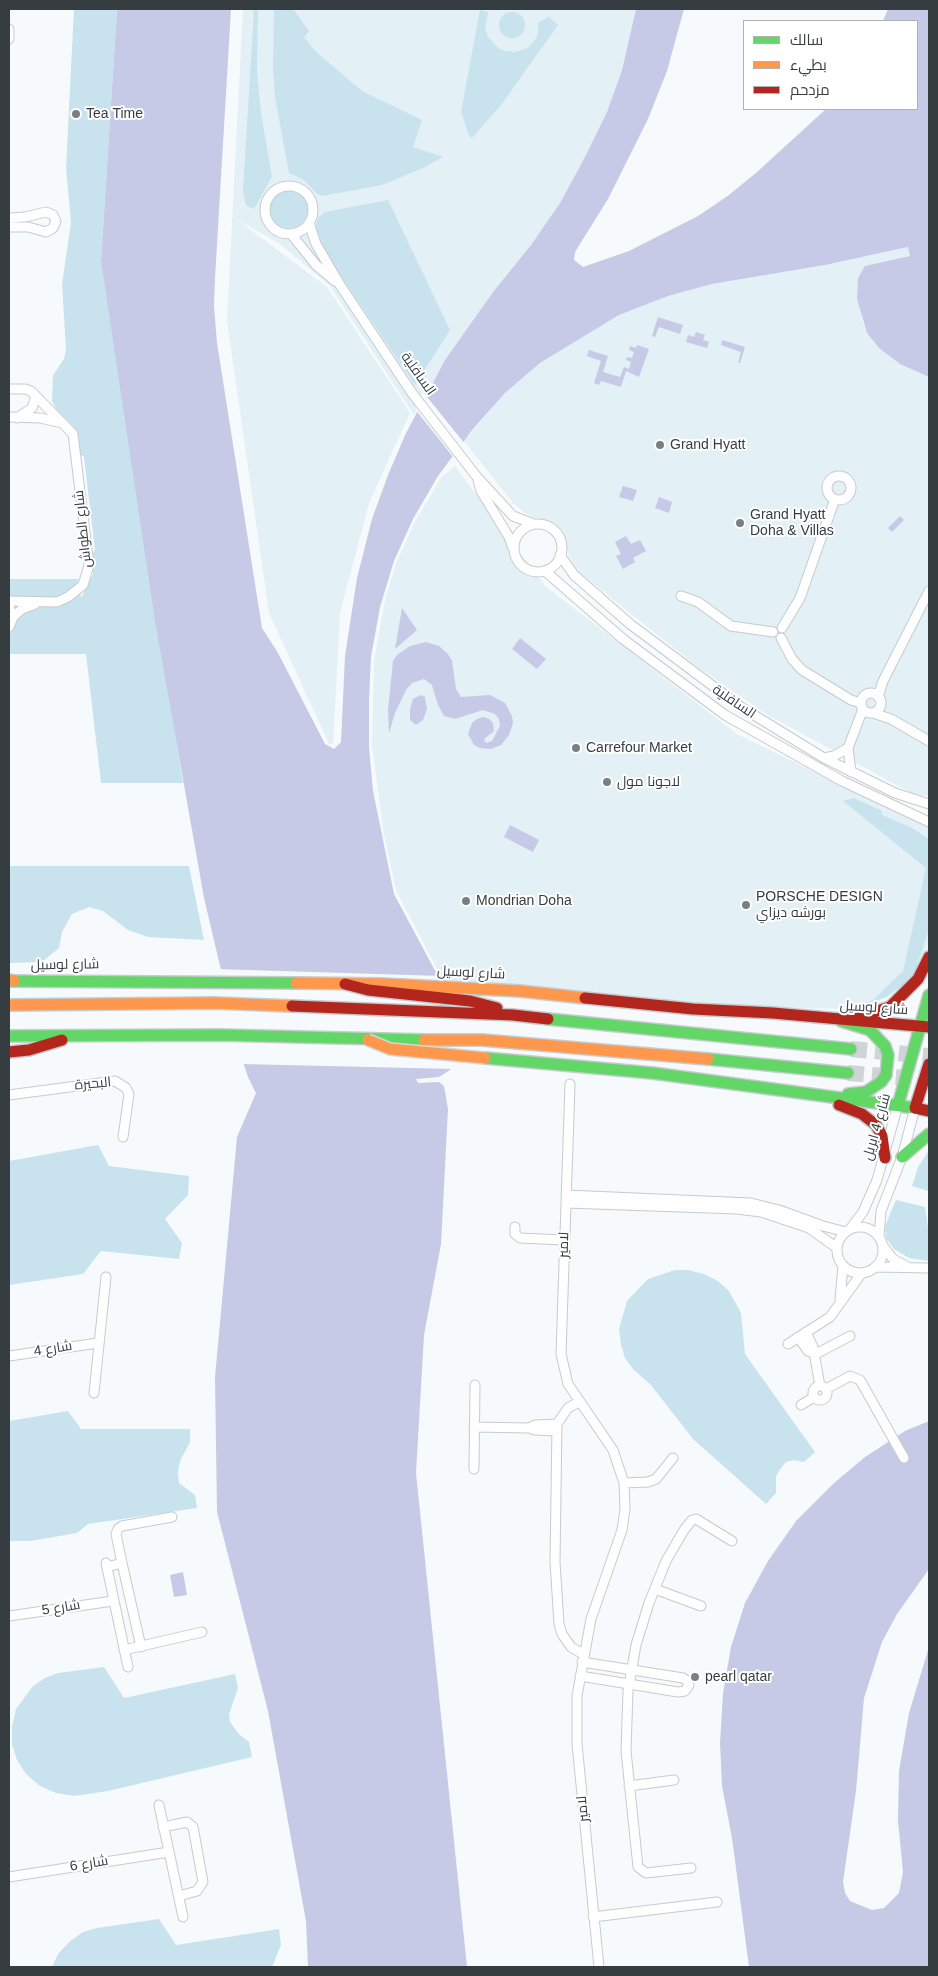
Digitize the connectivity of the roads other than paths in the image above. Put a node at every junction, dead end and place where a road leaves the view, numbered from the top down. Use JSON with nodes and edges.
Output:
{"nodes":[{"id":1,"x":9,"y":29,"type":"edge"},
{"id":2,"x":9,"y":39,"type":"edge"},
{"id":3,"x":9,"y":218,"type":"edge"},
{"id":4,"x":309,"y":223,"type":"junction"},
{"id":5,"x":9,"y":227,"type":"edge"},
{"id":6,"x":291,"y":234,"type":"junction"},
{"id":7,"x":340,"y":285,"type":"junction"},
{"id":8,"x":9,"y":389,"type":"edge"},
{"id":9,"x":36,"y":396,"type":"junction"},
{"id":10,"x":13,"y":417,"type":"edge"},
{"id":11,"x":64,"y":424,"type":"junction"},
{"id":12,"x":477,"y":478,"type":"junction"},
{"id":13,"x":834,"y":499,"type":"dead end"},
{"id":14,"x":534,"y":524,"type":"junction"},
{"id":15,"x":514,"y":549,"type":"junction"},
{"id":16,"x":560,"y":555,"type":"junction"},
{"id":17,"x":545,"y":571,"type":"junction"},
{"id":18,"x":929,"y":591,"type":"edge"},
{"id":19,"x":681,"y":596,"type":"dead end"},
{"id":20,"x":9,"y":601,"type":"edge"},
{"id":21,"x":38,"y":603,"type":"junction"},
{"id":22,"x":9,"y":607,"type":"edge"},
{"id":23,"x":14,"y":617,"type":"junction"},
{"id":24,"x":9,"y":627,"type":"edge"},
{"id":25,"x":782,"y":628,"type":"junction"},
{"id":26,"x":772,"y":632,"type":"junction"},
{"id":27,"x":781,"y":638,"type":"junction"},
{"id":28,"x":712,"y":686,"type":"junction"},
{"id":29,"x":702,"y":698,"type":"junction"},
{"id":30,"x":870,"y":704,"type":"junction"},
{"id":31,"x":929,"y":741,"type":"edge"},
{"id":32,"x":848,"y":748,"type":"junction"},
{"id":33,"x":824,"y":758,"type":"junction"},
{"id":34,"x":851,"y":772,"type":"junction"},
{"id":35,"x":929,"y":804,"type":"edge"},
{"id":36,"x":929,"y":822,"type":"edge"},
{"id":37,"x":929,"y":957,"type":"edge"},
{"id":38,"x":11,"y":980,"type":"edge"},
{"id":39,"x":345,"y":984,"type":"junction"},
{"id":40,"x":929,"y":995,"type":"edge"},
{"id":41,"x":9,"y":1005,"type":"edge"},
{"id":42,"x":512,"y":1016,"type":"junction"},
{"id":43,"x":841,"y":1021,"type":"junction"},
{"id":44,"x":925,"y":1027,"type":"edge"},
{"id":45,"x":74,"y":1035,"type":"junction"},
{"id":46,"x":9,"y":1036,"type":"edge"},
{"id":47,"x":368,"y":1040,"type":"junction"},
{"id":48,"x":851,"y":1048,"type":"tunnel mouth"},
{"id":49,"x":9,"y":1052,"type":"edge"},
{"id":50,"x":929,"y":1064,"type":"edge"},
{"id":51,"x":848,"y":1073,"type":"tunnel mouth"},
{"id":52,"x":570,"y":1084,"type":"dead end"},
{"id":53,"x":804,"y":1093,"type":"junction"},
{"id":54,"x":9,"y":1095,"type":"edge"},
{"id":55,"x":898,"y":1106,"type":"junction"},
{"id":56,"x":916,"y":1108,"type":"junction"},
{"id":57,"x":929,"y":1111,"type":"edge"},
{"id":58,"x":929,"y":1134,"type":"edge"},
{"id":59,"x":123,"y":1137,"type":"dead end"},
{"id":60,"x":902,"y":1157,"type":"junction"},
{"id":61,"x":885,"y":1158,"type":"junction"},
{"id":62,"x":566,"y":1199,"type":"junction"},
{"id":63,"x":866,"y":1206,"type":"junction"},
{"id":64,"x":881,"y":1211,"type":"junction"},
{"id":65,"x":786,"y":1215,"type":"junction"},
{"id":66,"x":515,"y":1227,"type":"dead end"},
{"id":67,"x":848,"y":1231,"type":"junction"},
{"id":68,"x":879,"y":1237,"type":"junction"},
{"id":69,"x":564,"y":1240,"type":"junction"},
{"id":70,"x":882,"y":1246,"type":"junction"},
{"id":71,"x":837,"y":1248,"type":"junction"},
{"id":72,"x":843,"y":1266,"type":"junction"},
{"id":73,"x":876,"y":1268,"type":"junction"},
{"id":74,"x":914,"y":1268,"type":"junction"},
{"id":75,"x":929,"y":1268,"type":"edge"},
{"id":76,"x":862,"y":1274,"type":"junction"},
{"id":77,"x":106,"y":1277,"type":"dead end"},
{"id":78,"x":836,"y":1308,"type":"junction"},
{"id":79,"x":802,"y":1335,"type":"junction"},
{"id":80,"x":850,"y":1336,"type":"dead end"},
{"id":81,"x":98,"y":1343,"type":"junction"},
{"id":82,"x":788,"y":1344,"type":"dead end"},
{"id":83,"x":813,"y":1354,"type":"junction"},
{"id":84,"x":9,"y":1356,"type":"edge"},
{"id":85,"x":475,"y":1385,"type":"dead end"},
{"id":86,"x":823,"y":1387,"type":"junction"},
{"id":87,"x":94,"y":1393,"type":"dead end"},
{"id":88,"x":579,"y":1402,"type":"junction"},
{"id":89,"x":801,"y":1404,"type":"dead end"},
{"id":90,"x":474,"y":1427,"type":"junction"},
{"id":91,"x":557,"y":1427,"type":"junction"},
{"id":92,"x":673,"y":1458,"type":"dead end"},
{"id":93,"x":904,"y":1458,"type":"dead end"},
{"id":94,"x":474,"y":1469,"type":"dead end"},
{"id":95,"x":624,"y":1483,"type":"junction"},
{"id":96,"x":172,"y":1517,"type":"dead end"},
{"id":97,"x":732,"y":1541,"type":"dead end"},
{"id":98,"x":122,"y":1563,"type":"junction"},
{"id":99,"x":655,"y":1589,"type":"junction"},
{"id":100,"x":113,"y":1600,"type":"junction"},
{"id":101,"x":700,"y":1606,"type":"dead end"},
{"id":102,"x":9,"y":1616,"type":"edge"},
{"id":103,"x":202,"y":1632,"type":"dead end"},
{"id":104,"x":141,"y":1647,"type":"junction"},
{"id":105,"x":124,"y":1650,"type":"junction"},
{"id":106,"x":583,"y":1658,"type":"junction"},
{"id":107,"x":128,"y":1667,"type":"dead end"},
{"id":108,"x":632,"y":1670,"type":"junction"},
{"id":109,"x":580,"y":1676,"type":"junction"},
{"id":110,"x":630,"y":1684,"type":"junction"},
{"id":111,"x":674,"y":1780,"type":"dead end"},
{"id":112,"x":629,"y":1786,"type":"junction"},
{"id":113,"x":159,"y":1805,"type":"dead end"},
{"id":114,"x":164,"y":1827,"type":"junction"},
{"id":115,"x":169,"y":1852,"type":"junction"},
{"id":116,"x":691,"y":1868,"type":"dead end"},
{"id":117,"x":9,"y":1877,"type":"edge"},
{"id":118,"x":179,"y":1896,"type":"junction"},
{"id":119,"x":717,"y":1902,"type":"dead end"},
{"id":120,"x":183,"y":1917,"type":"dead end"},
{"id":121,"x":593,"y":1917,"type":"junction"},
{"id":122,"x":599,"y":1966,"type":"edge"}],
"edges":[{"from":1,"to":2,"type":"street"},
{"from":3,"to":5,"type":"street"},
{"from":4,"to":6,"type":"street"},
{"from":4,"to":6,"type":"street"},
{"from":4,"to":7,"type":"street","name":"السافلية"},
{"from":6,"to":7,"type":"street","name":"السافلية"},
{"from":7,"to":12,"type":"street","name":"السافلية"},
{"from":8,"to":9,"type":"street","name":"شارع الطواش"},
{"from":9,"to":10,"type":"street"},
{"from":9,"to":11,"type":"street","name":"شارع الطواش"},
{"from":10,"to":11,"type":"street"},
{"from":11,"to":21,"type":"street","name":"شارع الطواش"},
{"from":12,"to":14,"type":"street","name":"السافلية"},
{"from":12,"to":15,"type":"street","name":"السافلية"},
{"from":13,"to":25,"type":"street"},
{"from":14,"to":15,"type":"street"},
{"from":14,"to":16,"type":"street"},
{"from":15,"to":17,"type":"street"},
{"from":16,"to":17,"type":"street"},
{"from":16,"to":28,"type":"street","name":"السافلية"},
{"from":17,"to":29,"type":"street","name":"السافلية"},
{"from":18,"to":30,"type":"street"},
{"from":19,"to":26,"type":"street"},
{"from":20,"to":21,"type":"street","name":"شارع الطواش"},
{"from":21,"to":23,"type":"street","name":"شارع الطواش"},
{"from":22,"to":23,"type":"street"},
{"from":23,"to":24,"type":"street"},
{"from":25,"to":26,"type":"street"},
{"from":25,"to":27,"type":"street"},
{"from":26,"to":27,"type":"street"},
{"from":27,"to":30,"type":"street"},
{"from":28,"to":29,"type":"street"},
{"from":28,"to":33,"type":"street","name":"السافلية"},
{"from":29,"to":36,"type":"street","name":"السافلية"},
{"from":30,"to":31,"type":"street"},
{"from":30,"to":32,"type":"street"},
{"from":32,"to":33,"type":"street"},
{"from":32,"to":34,"type":"street"},
{"from":33,"to":34,"type":"street","name":"السافلية"},
{"from":34,"to":35,"type":"street","name":"السافلية"},
{"from":37,"to":43,"type":"main road"},
{"from":38,"to":39,"type":"main road","name":"شارع لوسيل"},
{"from":39,"to":42,"type":"main road"},
{"from":39,"to":43,"type":"main road","name":"شارع لوسيل"},
{"from":40,"to":44,"type":"main road"},
{"from":41,"to":42,"type":"main road"},
{"from":42,"to":48,"type":"main road"},
{"from":43,"to":44,"type":"main road","name":"شارع لوسيل"},
{"from":43,"to":53,"type":"main road"},
{"from":44,"to":55,"type":"main road","name":"شارع 4 ابريل"},
{"from":45,"to":46,"type":"main road"},
{"from":45,"to":47,"type":"main road"},
{"from":45,"to":49,"type":"main road"},
{"from":47,"to":51,"type":"main road"},
{"from":47,"to":53,"type":"main road","bridge":true},
{"from":50,"to":56,"type":"main road"},
{"from":52,"to":62,"type":"street","name":"لامير"},
{"from":53,"to":55,"type":"main road"},
{"from":53,"to":61,"type":"main road"},
{"from":54,"to":59,"type":"street","name":"البحيرة"},
{"from":55,"to":56,"type":"main road"},
{"from":55,"to":61,"type":"street","name":"شارع 4 ابريل"},
{"from":56,"to":57,"type":"main road"},
{"from":56,"to":60,"type":"street"},
{"from":58,"to":60,"type":"main road"},
{"from":60,"to":64,"type":"street"},
{"from":61,"to":63,"type":"street","name":"شارع 4 ابريل"},
{"from":62,"to":65,"type":"street"},
{"from":62,"to":69,"type":"street","name":"لامير"},
{"from":63,"to":64,"type":"street"},
{"from":63,"to":67,"type":"street","name":"شارع 4 ابريل"},
{"from":64,"to":68,"type":"street"},
{"from":65,"to":67,"type":"street"},
{"from":65,"to":71,"type":"street"},
{"from":66,"to":69,"type":"street"},
{"from":67,"to":68,"type":"street"},
{"from":67,"to":71,"type":"street"},
{"from":68,"to":70,"type":"street"},
{"from":69,"to":88,"type":"street","name":"لامير"},
{"from":70,"to":73,"type":"street"},
{"from":70,"to":74,"type":"street"},
{"from":71,"to":72,"type":"street"},
{"from":72,"to":76,"type":"street"},
{"from":72,"to":78,"type":"street"},
{"from":73,"to":74,"type":"street"},
{"from":73,"to":76,"type":"street"},
{"from":74,"to":75,"type":"street"},
{"from":76,"to":78,"type":"street"},
{"from":77,"to":81,"type":"street"},
{"from":78,"to":79,"type":"street"},
{"from":79,"to":82,"type":"street"},
{"from":79,"to":83,"type":"street"},
{"from":80,"to":83,"type":"street"},
{"from":81,"to":84,"type":"street","name":"شارع 4"},
{"from":81,"to":87,"type":"street"},
{"from":83,"to":86,"type":"street"},
{"from":85,"to":90,"type":"street"},
{"from":86,"to":89,"type":"street"},
{"from":86,"to":93,"type":"street"},
{"from":88,"to":91,"type":"street"},
{"from":88,"to":95,"type":"street","name":"لامير"},
{"from":90,"to":91,"type":"street"},
{"from":90,"to":94,"type":"street"},
{"from":91,"to":106,"type":"street"},
{"from":92,"to":95,"type":"street"},
{"from":95,"to":106,"type":"street","name":"لامير"},
{"from":96,"to":98,"type":"street"},
{"from":97,"to":99,"type":"street"},
{"from":98,"to":100,"type":"street"},
{"from":98,"to":104,"type":"street"},
{"from":99,"to":101,"type":"street"},
{"from":99,"to":108,"type":"street"},
{"from":100,"to":102,"type":"street","name":"شارع 5"},
{"from":100,"to":105,"type":"street"},
{"from":103,"to":104,"type":"street"},
{"from":104,"to":105,"type":"street"},
{"from":105,"to":107,"type":"street"},
{"from":106,"to":108,"type":"street"},
{"from":106,"to":109,"type":"street","name":"لامير"},
{"from":108,"to":110,"type":"street"},
{"from":108,"to":110,"type":"street"},
{"from":109,"to":110,"type":"street"},
{"from":109,"to":121,"type":"street","name":"لامير"},
{"from":110,"to":112,"type":"street"},
{"from":111,"to":112,"type":"street"},
{"from":112,"to":116,"type":"street"},
{"from":113,"to":114,"type":"street"},
{"from":114,"to":115,"type":"street"},
{"from":114,"to":118,"type":"street"},
{"from":115,"to":117,"type":"street","name":"شارع 6"},
{"from":115,"to":118,"type":"street"},
{"from":118,"to":120,"type":"street"},
{"from":119,"to":121,"type":"street"},
{"from":121,"to":122,"type":"street","name":"لامير"}]}
